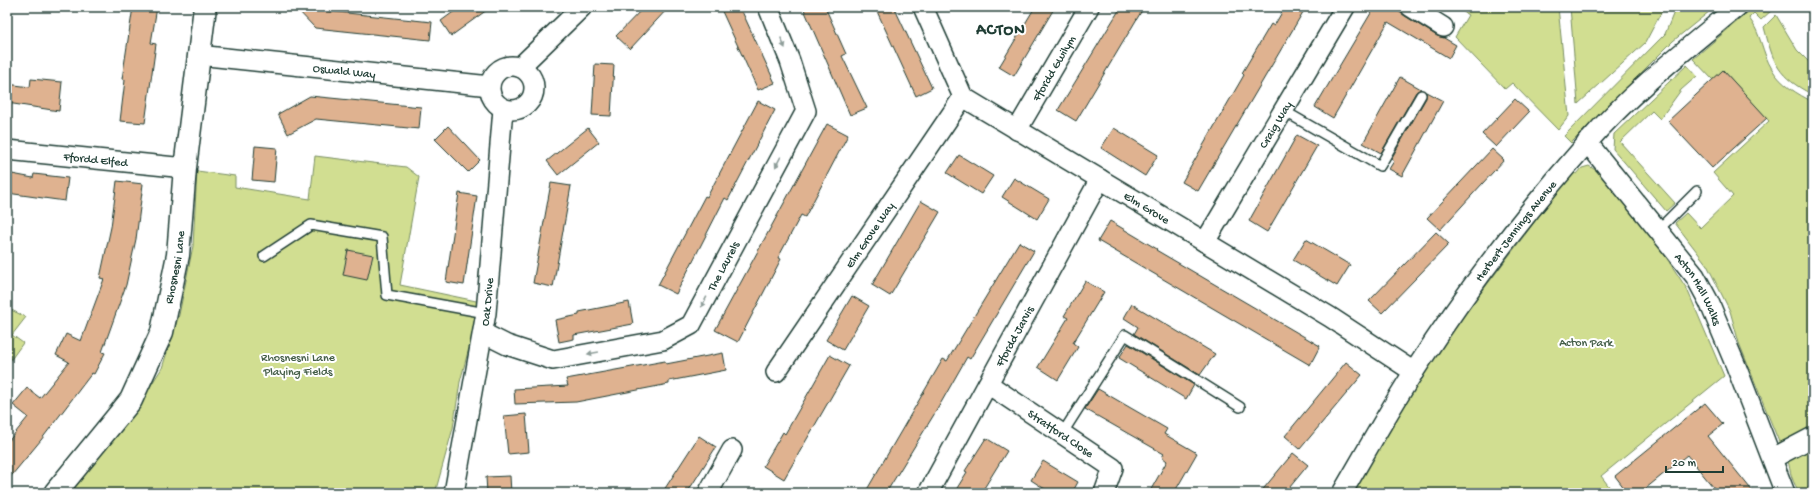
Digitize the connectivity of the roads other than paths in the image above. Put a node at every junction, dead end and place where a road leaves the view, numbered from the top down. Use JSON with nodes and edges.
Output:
{"nodes":[{"id":1,"x":205,"y":7,"type":"edge"},
{"id":2,"x":582,"y":7,"type":"edge"},
{"id":3,"x":768,"y":7,"type":"edge"},
{"id":4,"x":922,"y":7,"type":"edge"},
{"id":5,"x":1089,"y":7,"type":"edge"},
{"id":6,"x":1345,"y":7,"type":"edge"},
{"id":7,"x":1410,"y":7,"type":"edge"},
{"id":8,"x":1737,"y":7,"type":"edge"},
{"id":9,"x":1444,"y":27,"type":"dead end"},
{"id":10,"x":198,"y":55,"type":"junction"},
{"id":11,"x":520,"y":67,"type":"junction"},
{"id":12,"x":490,"y":86,"type":"junction"},
{"id":13,"x":1421,"y":95,"type":"dead end"},
{"id":14,"x":963,"y":97,"type":"junction"},
{"id":15,"x":503,"y":109,"type":"junction"},
{"id":16,"x":1284,"y":111,"type":"junction"},
{"id":17,"x":1017,"y":130,"type":"junction"},
{"id":18,"x":1587,"y":142,"type":"junction"},
{"id":19,"x":7,"y":150,"type":"edge"},
{"id":20,"x":185,"y":168,"type":"junction"},
{"id":21,"x":1100,"y":179,"type":"junction"},
{"id":22,"x":1697,"y":191,"type":"dead end"},
{"id":23,"x":1658,"y":230,"type":"junction"},
{"id":24,"x":1205,"y":242,"type":"junction"},
{"id":25,"x":264,"y":256,"type":"dead end"},
{"id":26,"x":486,"y":313,"type":"junction"},
{"id":27,"x":483,"y":333,"type":"junction"},
{"id":28,"x":776,"y":372,"type":"dead end"},
{"id":29,"x":1414,"y":372,"type":"junction"},
{"id":30,"x":988,"y":384,"type":"junction"},
{"id":31,"x":1240,"y":407,"type":"dead end"},
{"id":32,"x":1062,"y":434,"type":"junction"},
{"id":33,"x":1813,"y":437,"type":"edge"},
{"id":34,"x":732,"y":450,"type":"dead end"},
{"id":35,"x":1773,"y":458,"type":"junction"},
{"id":36,"x":55,"y":493,"type":"edge"},
{"id":37,"x":454,"y":493,"type":"edge"},
{"id":38,"x":708,"y":493,"type":"edge"},
{"id":39,"x":928,"y":493,"type":"edge"},
{"id":40,"x":1104,"y":493,"type":"edge"},
{"id":41,"x":1342,"y":493,"type":"edge"},
{"id":42,"x":1786,"y":493,"type":"edge"}],
"edges":[{"from":1,"to":10,"type":"main road","name":"Rhosnesni Lane"},
{"from":2,"to":11,"type":"street"},
{"from":3,"to":27,"type":"street","name":"The Laurels","one_way":true},
{"from":4,"to":14,"type":"street"},
{"from":5,"to":17,"type":"street","name":"Ffordd Gwilym"},
{"from":6,"to":16,"type":"street","name":"Craig Way"},
{"from":7,"to":9,"type":"street"},
{"from":8,"to":18,"type":"street","name":"Herbert Jennings Avenue"},
{"from":10,"to":12,"type":"street","name":"Oswald Way"},
{"from":10,"to":20,"type":"main road","name":"Rhosnesni Lane"},
{"from":11,"to":12,"type":"street"},
{"from":11,"to":15,"type":"street"},
{"from":12,"to":15,"type":"street"},
{"from":13,"to":16,"type":"lane"},
{"from":14,"to":17,"type":"street","name":"Elm Grove"},
{"from":14,"to":28,"type":"street","name":"Elm Grove Way"},
{"from":15,"to":26,"type":"street","name":"Oak Drive"},
{"from":16,"to":24,"type":"street","name":"Craig Way"},
{"from":17,"to":21,"type":"street","name":"Elm Grove"},
{"from":18,"to":23,"type":"street","name":"Acton Hall Walks"},
{"from":18,"to":29,"type":"street","name":"Herbert Jennings Avenue"},
{"from":19,"to":20,"type":"street","name":"Ffordd Elfed"},
{"from":20,"to":36,"type":"main road","name":"Rhosnesni Lane"},
{"from":21,"to":24,"type":"street","name":"Elm Grove"},
{"from":21,"to":30,"type":"street","name":"Ffordd Jarvis"},
{"from":22,"to":23,"type":"lane"},
{"from":23,"to":35,"type":"street","name":"Acton Hall Walks"},
{"from":24,"to":29,"type":"street","name":"Elm Grove"},
{"from":25,"to":26,"type":"lane"},
{"from":26,"to":27,"type":"street","name":"Oak Drive"},
{"from":27,"to":37,"type":"street","name":"Oak Drive"},
{"from":29,"to":41,"type":"street","name":"Herbert Jennings Avenue"},
{"from":30,"to":32,"type":"street","name":"Stratford Close"},
{"from":30,"to":39,"type":"street","name":"Ffordd Jarvis"},
{"from":31,"to":32,"type":"lane"},
{"from":32,"to":40,"type":"street","name":"Stratford Close"},
{"from":33,"to":35,"type":"street"},
{"from":34,"to":38,"type":"street"},
{"from":35,"to":42,"type":"street","name":"Acton Hall Walks"}]}
